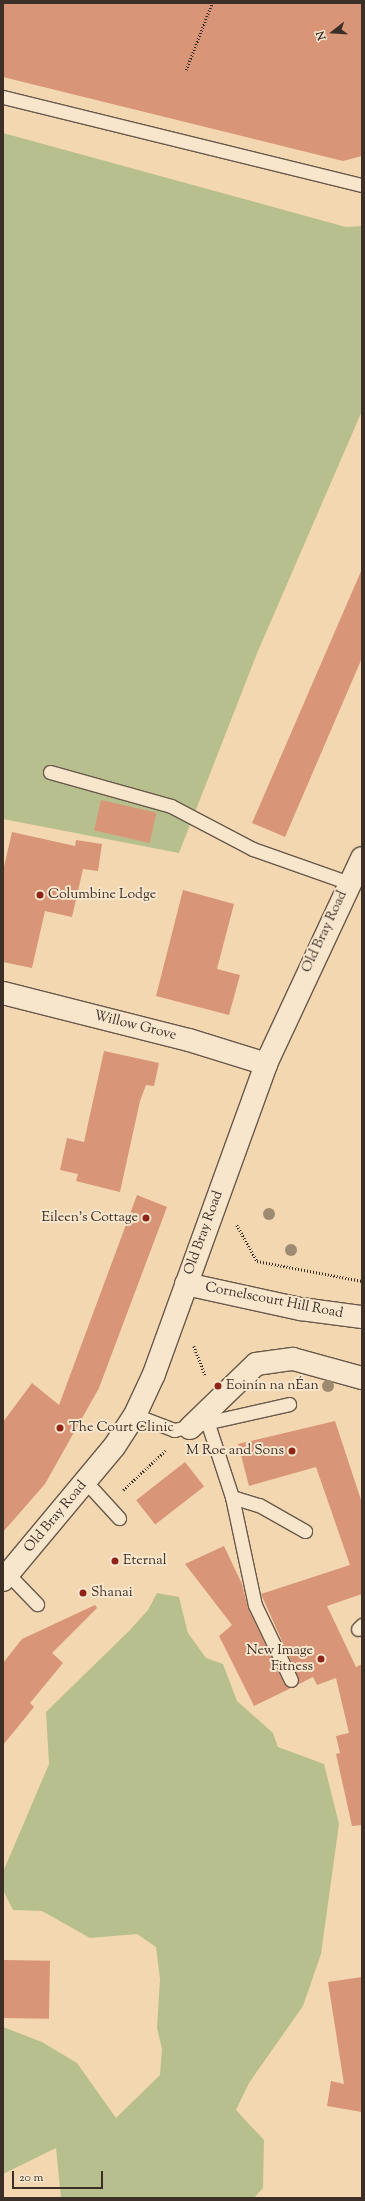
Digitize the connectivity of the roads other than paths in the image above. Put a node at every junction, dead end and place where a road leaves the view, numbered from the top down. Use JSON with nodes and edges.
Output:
{"nodes":[{"id":1,"x":3,"y":97,"type":"edge"},
{"id":2,"x":362,"y":185,"type":"edge"},
{"id":3,"x":50,"y":772,"type":"dead end"},
{"id":4,"x":362,"y":858,"type":"edge"},
{"id":5,"x":349,"y":883,"type":"junction"},
{"id":6,"x":3,"y":993,"type":"edge"},
{"id":7,"x":266,"y":1064,"type":"junction"},
{"id":8,"x":186,"y":1284,"type":"junction"},
{"id":9,"x":362,"y":1317,"type":"edge"},
{"id":10,"x":362,"y":1378,"type":"edge"},
{"id":11,"x":288,"y":1404,"type":"dead end"},
{"id":12,"x":135,"y":1414,"type":"junction"},
{"id":13,"x":199,"y":1426,"type":"junction"},
{"id":14,"x":86,"y":1482,"type":"junction"},
{"id":15,"x":232,"y":1497,"type":"junction"},
{"id":16,"x":119,"y":1518,"type":"dead end"},
{"id":17,"x":305,"y":1531,"type":"dead end"},
{"id":18,"x":6,"y":1577,"type":"edge"},
{"id":19,"x":37,"y":1604,"type":"dead end"},
{"id":20,"x":291,"y":1680,"type":"dead end"}],
"edges":[{"from":1,"to":2,"type":"lane"},
{"from":3,"to":5,"type":"lane"},
{"from":4,"to":5,"type":"street","name":"Old Bray Road"},
{"from":5,"to":7,"type":"street","name":"Old Bray Road"},
{"from":6,"to":7,"type":"street","name":"Willow Grove"},
{"from":7,"to":8,"type":"street","name":"Old Bray Road"},
{"from":8,"to":9,"type":"street","name":"Cornelscourt Hill Road"},
{"from":8,"to":12,"type":"street","name":"Old Bray Road"},
{"from":10,"to":13,"type":"street"},
{"from":11,"to":13,"type":"lane"},
{"from":12,"to":13,"type":"lane"},
{"from":12,"to":14,"type":"street","name":"Old Bray Road"},
{"from":13,"to":15,"type":"lane"},
{"from":14,"to":16,"type":"lane"},
{"from":14,"to":18,"type":"street","name":"Old Bray Road"},
{"from":15,"to":17,"type":"lane"},
{"from":15,"to":20,"type":"lane"},
{"from":18,"to":19,"type":"lane"}]}
